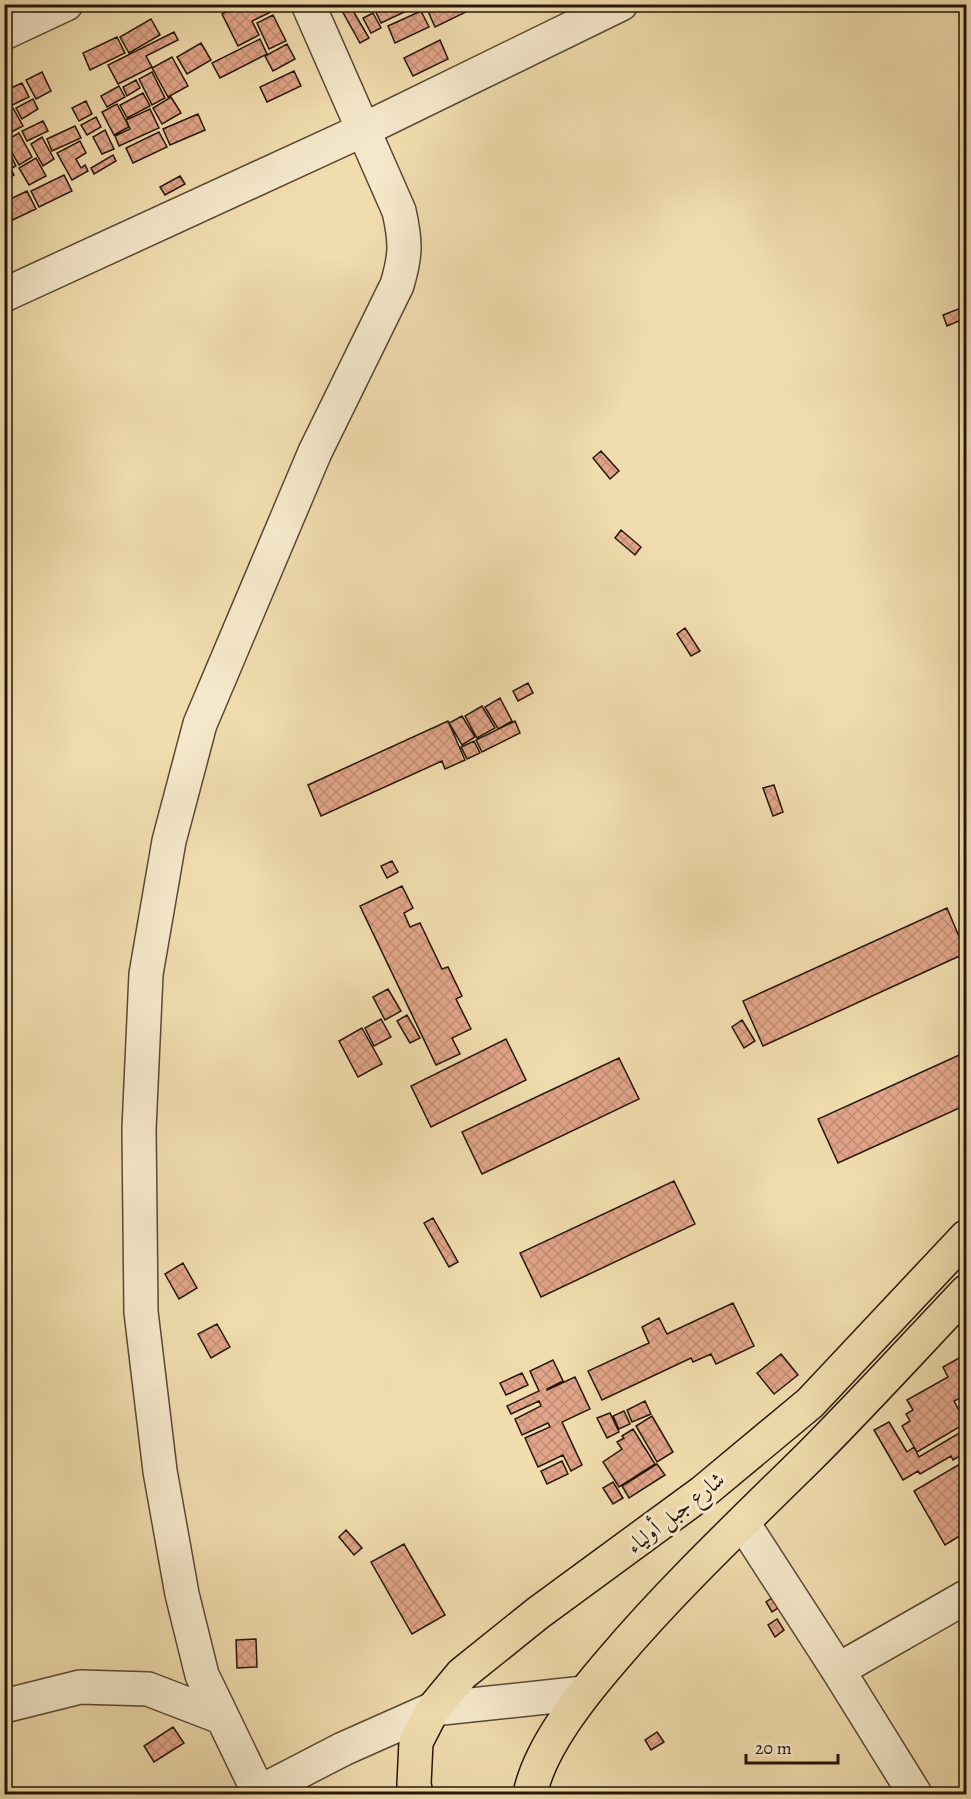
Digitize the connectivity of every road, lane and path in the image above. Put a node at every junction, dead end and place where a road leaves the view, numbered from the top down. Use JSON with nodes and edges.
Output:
{"nodes":[{"id":1,"x":66,"y":4,"type":"edge"},
{"id":2,"x":309,"y":4,"type":"edge"},
{"id":3,"x":621,"y":4,"type":"edge"},
{"id":4,"x":4,"y":33,"type":"edge"},
{"id":5,"x":363,"y":130,"type":"junction"},
{"id":6,"x":4,"y":295,"type":"edge"},
{"id":7,"x":966,"y":1237,"type":"edge"},
{"id":8,"x":966,"y":1292,"type":"edge"},
{"id":9,"x":743,"y":1523,"type":"junction"},
{"id":10,"x":966,"y":1597,"type":"edge"},
{"id":11,"x":838,"y":1670,"type":"junction"},
{"id":12,"x":584,"y":1694,"type":"junction"},
{"id":13,"x":4,"y":1706,"type":"edge"},
{"id":14,"x":433,"y":1709,"type":"junction"},
{"id":15,"x":221,"y":1717,"type":"junction"},
{"id":16,"x":258,"y":1794,"type":"edge"},
{"id":17,"x":416,"y":1794,"type":"edge"},
{"id":18,"x":530,"y":1794,"type":"edge"},
{"id":19,"x":915,"y":1794,"type":"edge"}],
"edges":[{"from":1,"to":4,"type":"street"},
{"from":2,"to":5,"type":"street"},
{"from":3,"to":5,"type":"street"},
{"from":5,"to":6,"type":"street"},
{"from":5,"to":15,"type":"street"},
{"from":7,"to":14,"type":"main road","name":"شارع جبل أولياء"},
{"from":8,"to":9,"type":"main road"},
{"from":9,"to":11,"type":"street"},
{"from":9,"to":12,"type":"main road"},
{"from":10,"to":11,"type":"street"},
{"from":11,"to":19,"type":"street"},
{"from":12,"to":14,"type":"street"},
{"from":12,"to":18,"type":"main road"},
{"from":13,"to":15,"type":"street"},
{"from":14,"to":16,"type":"street"},
{"from":14,"to":17,"type":"main road","name":"شارع جبل أولياء"},
{"from":15,"to":16,"type":"street"}]}
